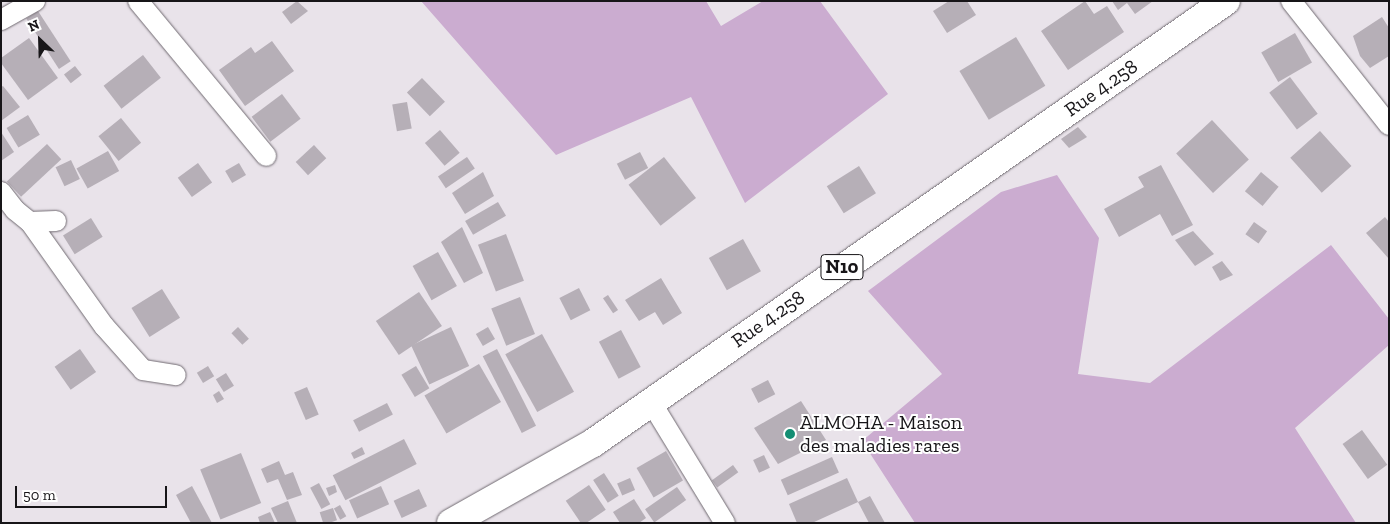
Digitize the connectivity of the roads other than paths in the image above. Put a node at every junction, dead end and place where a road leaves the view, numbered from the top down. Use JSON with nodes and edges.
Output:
{"nodes":[{"id":1,"x":35,"y":1,"type":"edge"},
{"id":2,"x":138,"y":1,"type":"edge"},
{"id":3,"x":1226,"y":1,"type":"edge"},
{"id":4,"x":1291,"y":1,"type":"edge"},
{"id":5,"x":1,"y":20,"type":"edge"},
{"id":6,"x":1389,"y":125,"type":"edge"},
{"id":7,"x":266,"y":156,"type":"dead end"},
{"id":8,"x":1,"y":192,"type":"edge"},
{"id":9,"x":56,"y":221,"type":"dead end"},
{"id":10,"x":30,"y":222,"type":"junction"},
{"id":11,"x":176,"y":375,"type":"dead end"},
{"id":12,"x":651,"y":402,"type":"junction"},
{"id":13,"x":451,"y":523,"type":"edge"},
{"id":14,"x":725,"y":523,"type":"edge"}],
"edges":[{"from":1,"to":5,"type":"street"},
{"from":2,"to":7,"type":"street"},
{"from":3,"to":12,"type":"highway","name":"Rue 4.258","number":"N10"},
{"from":4,"to":6,"type":"street"},
{"from":8,"to":10,"type":"street"},
{"from":9,"to":10,"type":"street"},
{"from":10,"to":11,"type":"street"},
{"from":12,"to":13,"type":"highway","name":"Rue 4.258","number":"N10"},
{"from":12,"to":14,"type":"street"}]}
